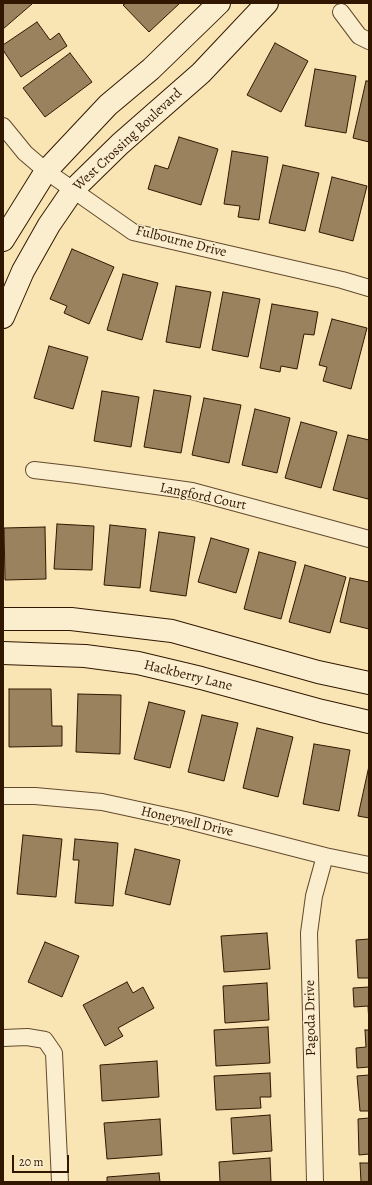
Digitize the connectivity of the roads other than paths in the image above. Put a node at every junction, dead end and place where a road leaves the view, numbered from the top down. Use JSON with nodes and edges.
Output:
{"nodes":[{"id":1,"x":219,"y":3,"type":"edge"},
{"id":2,"x":267,"y":3,"type":"edge"},
{"id":3,"x":341,"y":12,"type":"dead end"},
{"id":4,"x":369,"y":41,"type":"edge"},
{"id":5,"x":3,"y":126,"type":"edge"},
{"id":6,"x":46,"y":171,"type":"junction"},
{"id":7,"x":73,"y":190,"type":"junction"},
{"id":8,"x":3,"y":240,"type":"edge"},
{"id":9,"x":369,"y":288,"type":"edge"},
{"id":10,"x":3,"y":317,"type":"edge"},
{"id":11,"x":34,"y":470,"type":"dead end"},
{"id":12,"x":369,"y":539,"type":"edge"},
{"id":13,"x":3,"y":619,"type":"edge"},
{"id":14,"x":3,"y":653,"type":"edge"},
{"id":15,"x":369,"y":683,"type":"edge"},
{"id":16,"x":369,"y":722,"type":"edge"},
{"id":17,"x":3,"y":796,"type":"edge"},
{"id":18,"x":325,"y":856,"type":"junction"},
{"id":19,"x":369,"y":865,"type":"edge"},
{"id":20,"x":3,"y":1038,"type":"edge"},
{"id":21,"x":60,"y":1182,"type":"edge"},
{"id":22,"x":315,"y":1182,"type":"edge"}],
"edges":[{"from":1,"to":6,"type":"street"},
{"from":2,"to":7,"type":"street","name":"West Crossing Boulevard"},
{"from":3,"to":4,"type":"street"},
{"from":5,"to":6,"type":"street","name":"Fulbourne Drive"},
{"from":6,"to":7,"type":"street","name":"Fulbourne Drive"},
{"from":6,"to":8,"type":"street"},
{"from":7,"to":9,"type":"street","name":"Fulbourne Drive"},
{"from":7,"to":10,"type":"street","name":"West Crossing Boulevard"},
{"from":11,"to":12,"type":"street","name":"Langford Court"},
{"from":13,"to":15,"type":"street"},
{"from":14,"to":16,"type":"street","name":"Hackberry Lane"},
{"from":17,"to":18,"type":"street","name":"Honeywell Drive"},
{"from":18,"to":19,"type":"street","name":"Honeywell Drive"},
{"from":18,"to":22,"type":"street","name":"Pagoda Drive"},
{"from":20,"to":21,"type":"street"}]}
